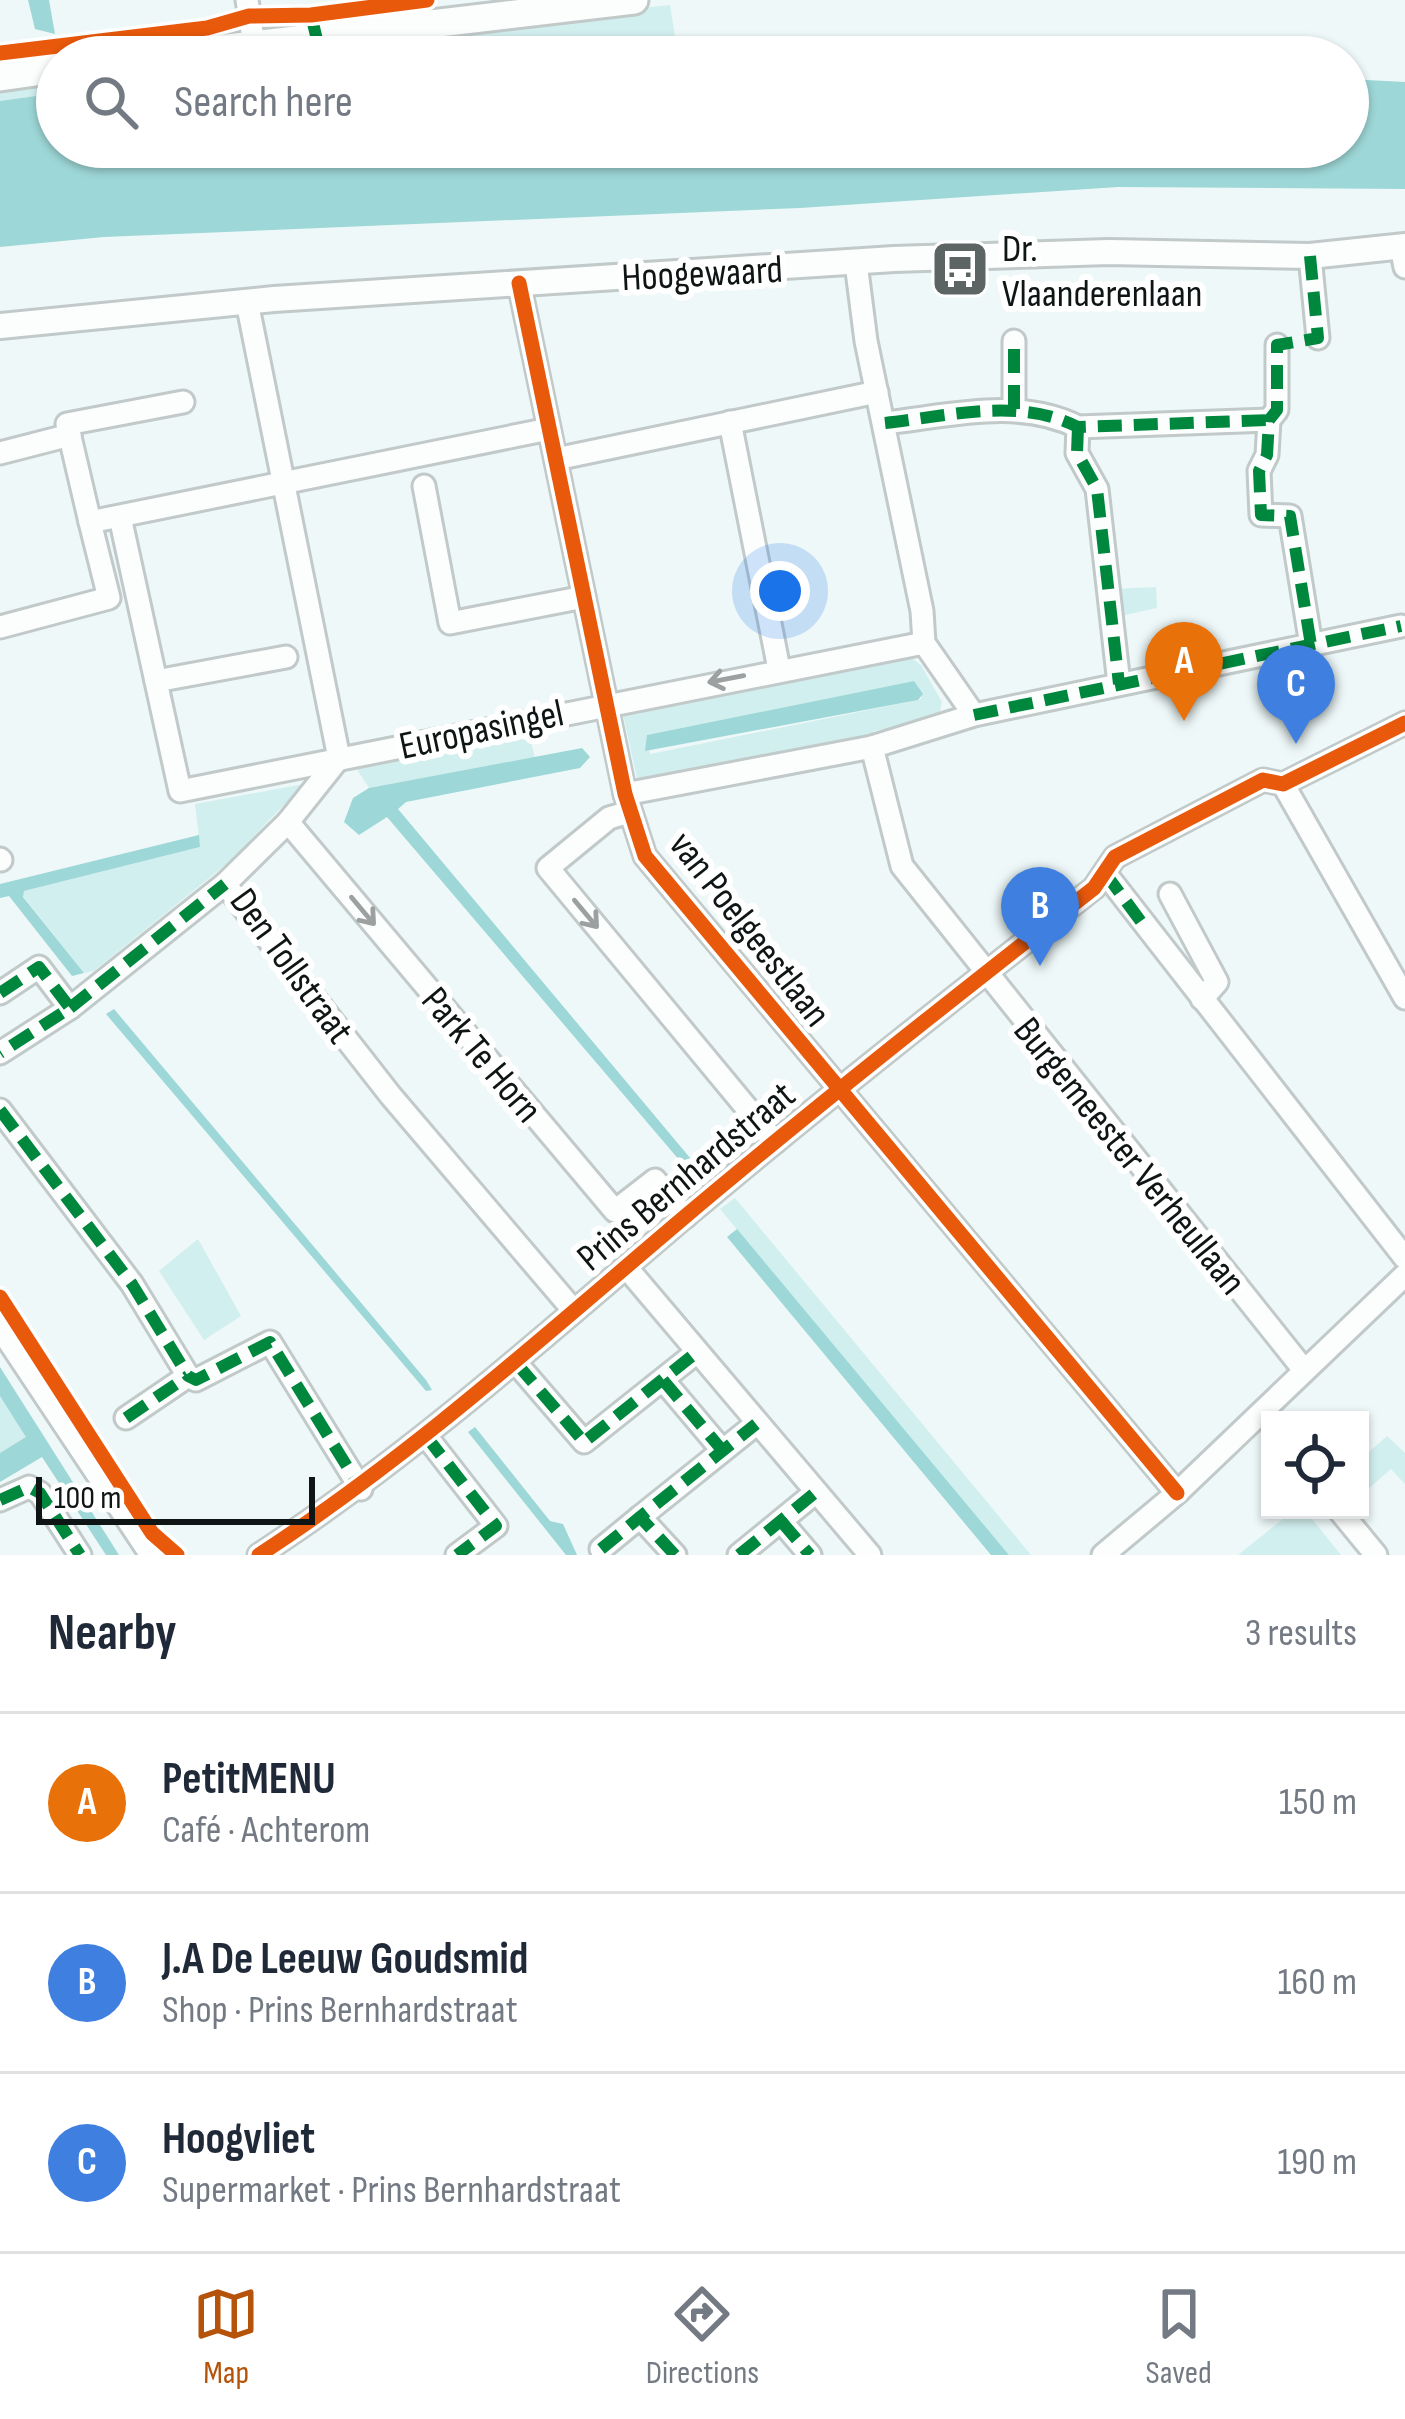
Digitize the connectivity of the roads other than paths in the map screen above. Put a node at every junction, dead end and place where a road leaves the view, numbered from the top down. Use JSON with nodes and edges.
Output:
{"nodes":[{"id":1,"x":247,"y":0,"type":"edge"},
{"id":2,"x":634,"y":0,"type":"edge"},
{"id":3,"x":253,"y":36,"type":"edge"},
{"id":4,"x":323,"y":36,"type":"edge"},
{"id":5,"x":36,"y":73,"type":"edge"},
{"id":6,"x":0,"y":77,"type":"edge"},
{"id":7,"x":1404,"y":254,"type":"edge"},
{"id":8,"x":1310,"y":256,"type":"junction"},
{"id":9,"x":856,"y":263,"type":"junction"},
{"id":10,"x":519,"y":283,"type":"junction"},
{"id":11,"x":247,"y":302,"type":"junction"},
{"id":12,"x":0,"y":326,"type":"edge"},
{"id":13,"x":1318,"y":338,"type":"dead end"},
{"id":14,"x":1014,"y":341,"type":"dead end"},
{"id":15,"x":1277,"y":345,"type":"dead end"},
{"id":16,"x":877,"y":392,"type":"junction"},
{"id":17,"x":184,"y":402,"type":"dead end"},
{"id":18,"x":1014,"y":410,"type":"junction"},
{"id":19,"x":1269,"y":421,"type":"junction"},
{"id":20,"x":730,"y":422,"type":"junction"},
{"id":21,"x":885,"y":423,"type":"junction"},
{"id":22,"x":1078,"y":427,"type":"junction"},
{"id":23,"x":549,"y":429,"type":"junction"},
{"id":24,"x":70,"y":435,"type":"junction"},
{"id":25,"x":0,"y":453,"type":"edge"},
{"id":26,"x":556,"y":459,"type":"junction"},
{"id":27,"x":284,"y":482,"type":"junction"},
{"id":28,"x":424,"y":486,"type":"dead end"},
{"id":29,"x":120,"y":517,"type":"junction"},
{"id":30,"x":90,"y":522,"type":"junction"},
{"id":31,"x":584,"y":597,"type":"junction"},
{"id":32,"x":1403,"y":626,"type":"edge"},
{"id":33,"x":0,"y":627,"type":"edge"},
{"id":34,"x":924,"y":644,"type":"junction"},
{"id":35,"x":1311,"y":645,"type":"junction"},
{"id":36,"x":286,"y":657,"type":"dead end"},
{"id":37,"x":778,"y":669,"type":"junction"},
{"id":38,"x":156,"y":681,"type":"junction"},
{"id":39,"x":1119,"y":683,"type":"junction"},
{"id":40,"x":606,"y":702,"type":"junction"},
{"id":41,"x":974,"y":715,"type":"junction"},
{"id":42,"x":1405,"y":723,"type":"edge"},
{"id":43,"x":872,"y":747,"type":"junction"},
{"id":44,"x":339,"y":758,"type":"junction"},
{"id":45,"x":1283,"y":784,"type":"junction"},
{"id":46,"x":627,"y":803,"type":"junction"},
{"id":47,"x":288,"y":822,"type":"junction"},
{"id":48,"x":1105,"y":873,"type":"junction"},
{"id":49,"x":225,"y":884,"type":"junction"},
{"id":50,"x":1170,"y":894,"type":"dead end"},
{"id":51,"x":985,"y":973,"type":"junction"},
{"id":52,"x":0,"y":993,"type":"edge"},
{"id":53,"x":1405,"y":998,"type":"edge"},
{"id":54,"x":1202,"y":999,"type":"junction"},
{"id":55,"x":70,"y":1008,"type":"junction"},
{"id":56,"x":0,"y":1053,"type":"edge"},
{"id":57,"x":838,"y":1090,"type":"junction"},
{"id":58,"x":0,"y":1110,"type":"edge"},
{"id":59,"x":775,"y":1142,"type":"junction"},
{"id":60,"x":685,"y":1217,"type":"junction"},
{"id":61,"x":1405,"y":1258,"type":"edge"},
{"id":62,"x":626,"y":1268,"type":"junction"},
{"id":63,"x":1405,"y":1275,"type":"edge"},
{"id":64,"x":574,"y":1311,"type":"junction"},
{"id":65,"x":0,"y":1328,"type":"edge"},
{"id":66,"x":697,"y":1352,"type":"junction"},
{"id":67,"x":517,"y":1364,"type":"junction"},
{"id":68,"x":1304,"y":1370,"type":"junction"},
{"id":69,"x":188,"y":1376,"type":"junction"},
{"id":70,"x":663,"y":1379,"type":"junction"},
{"id":71,"x":1272,"y":1411,"type":"edge"},
{"id":72,"x":126,"y":1418,"type":"dead end"},
{"id":73,"x":757,"y":1424,"type":"junction"},
{"id":74,"x":1261,"y":1424,"type":"edge"},
{"id":75,"x":426,"y":1436,"type":"junction"},
{"id":76,"x":722,"y":1450,"type":"junction"},
{"id":77,"x":361,"y":1489,"type":"junction"},
{"id":78,"x":816,"y":1492,"type":"junction"},
{"id":79,"x":1178,"y":1493,"type":"junction"},
{"id":80,"x":0,"y":1500,"type":"edge"},
{"id":81,"x":640,"y":1517,"type":"junction"},
{"id":82,"x":1346,"y":1519,"type":"edge"},
{"id":83,"x":781,"y":1521,"type":"junction"},
{"id":84,"x":601,"y":1549,"type":"dead end"},
{"id":85,"x":80,"y":1555,"type":"edge"},
{"id":86,"x":151,"y":1555,"type":"edge"},
{"id":87,"x":259,"y":1555,"type":"edge"},
{"id":88,"x":457,"y":1555,"type":"edge"},
{"id":89,"x":675,"y":1555,"type":"edge"},
{"id":90,"x":740,"y":1555,"type":"edge"},
{"id":91,"x":810,"y":1555,"type":"edge"},
{"id":92,"x":870,"y":1555,"type":"edge"},
{"id":93,"x":1103,"y":1555,"type":"edge"},
{"id":94,"x":1376,"y":1555,"type":"edge"}],
"edges":[{"from":1,"to":3,"type":"street"},
{"from":2,"to":4,"type":"main road"},
{"from":5,"to":6,"type":"main road"},
{"from":7,"to":8,"type":"street","name":"Hoogewaard"},
{"from":8,"to":9,"type":"street","name":"Hoogewaard"},
{"from":8,"to":13,"type":"street"},
{"from":9,"to":10,"type":"street","name":"Hoogewaard"},
{"from":9,"to":16,"type":"street"},
{"from":10,"to":11,"type":"street","name":"Hoogewaard"},
{"from":10,"to":23,"type":"street","name":"van Poelgeestlaan"},
{"from":11,"to":12,"type":"street","name":"Hoogewaard"},
{"from":11,"to":27,"type":"street"},
{"from":14,"to":18,"type":"street"},
{"from":15,"to":19,"type":"street"},
{"from":16,"to":20,"type":"street"},
{"from":16,"to":21,"type":"street"},
{"from":17,"to":24,"type":"street"},
{"from":18,"to":21,"type":"street"},
{"from":18,"to":22,"type":"street"},
{"from":19,"to":22,"type":"street"},
{"from":19,"to":35,"type":"street"},
{"from":20,"to":26,"type":"street"},
{"from":20,"to":37,"type":"street"},
{"from":21,"to":34,"type":"street"},
{"from":22,"to":39,"type":"street"},
{"from":23,"to":26,"type":"street","name":"van Poelgeestlaan"},
{"from":23,"to":27,"type":"street"},
{"from":24,"to":25,"type":"street"},
{"from":24,"to":30,"type":"street"},
{"from":26,"to":31,"type":"street","name":"van Poelgeestlaan"},
{"from":27,"to":29,"type":"street"},
{"from":27,"to":44,"type":"street"},
{"from":28,"to":31,"type":"street"},
{"from":29,"to":30,"type":"street"},
{"from":29,"to":38,"type":"street"},
{"from":30,"to":33,"type":"street"},
{"from":31,"to":40,"type":"street","name":"van Poelgeestlaan"},
{"from":32,"to":35,"type":"street"},
{"from":34,"to":37,"type":"street","name":"Europasingel"},
{"from":34,"to":41,"type":"street"},
{"from":35,"to":39,"type":"street"},
{"from":36,"to":38,"type":"street"},
{"from":37,"to":40,"type":"street","name":"Europasingel","one_way":true},
{"from":38,"to":44,"type":"street","name":"Europasingel"},
{"from":39,"to":41,"type":"street"},
{"from":40,"to":44,"type":"street","name":"Europasingel"},
{"from":40,"to":46,"type":"street","name":"van Poelgeestlaan"},
{"from":41,"to":43,"type":"street"},
{"from":42,"to":45,"type":"street","name":"Prins Bernhardstraat"},
{"from":43,"to":46,"type":"street"},
{"from":43,"to":51,"type":"street","name":"Burgemeester Verheullaan"},
{"from":44,"to":47,"type":"street","name":"Den Tollstraat"},
{"from":45,"to":48,"type":"street","name":"Prins Bernhardstraat"},
{"from":45,"to":53,"type":"street"},
{"from":46,"to":57,"type":"street","name":"van Poelgeestlaan"},
{"from":46,"to":59,"type":"street","one_way":true},
{"from":47,"to":49,"type":"street","name":"Den Tollstraat"},
{"from":47,"to":60,"type":"street","name":"Park Te Horn","one_way":true},
{"from":48,"to":51,"type":"street","name":"Prins Bernhardstraat"},
{"from":48,"to":54,"type":"street"},
{"from":49,"to":55,"type":"street"},
{"from":49,"to":64,"type":"street","name":"Den Tollstraat"},
{"from":50,"to":54,"type":"street"},
{"from":51,"to":57,"type":"street","name":"Prins Bernhardstraat"},
{"from":51,"to":68,"type":"street","name":"Burgemeester Verheullaan"},
{"from":52,"to":55,"type":"street"},
{"from":54,"to":61,"type":"street"},
{"from":55,"to":56,"type":"street"},
{"from":57,"to":59,"type":"street","name":"Prins Bernhardstraat"},
{"from":57,"to":79,"type":"street","name":"van Poelgeestlaan"},
{"from":58,"to":69,"type":"street"},
{"from":59,"to":60,"type":"street","name":"Prins Bernhardstraat"},
{"from":60,"to":62,"type":"street","name":"Prins Bernhardstraat"},
{"from":62,"to":64,"type":"street","name":"Prins Bernhardstraat"},
{"from":62,"to":66,"type":"street"},
{"from":63,"to":68,"type":"street"},
{"from":64,"to":67,"type":"street","name":"Prins Bernhardstraat"},
{"from":65,"to":86,"type":"street"},
{"from":66,"to":70,"type":"street"},
{"from":66,"to":73,"type":"street"},
{"from":67,"to":70,"type":"street"},
{"from":67,"to":75,"type":"street","name":"Prins Bernhardstraat"},
{"from":68,"to":71,"type":"street"},
{"from":69,"to":72,"type":"street"},
{"from":69,"to":77,"type":"street"},
{"from":70,"to":76,"type":"street"},
{"from":73,"to":76,"type":"street"},
{"from":73,"to":78,"type":"street"},
{"from":74,"to":79,"type":"street"},
{"from":75,"to":77,"type":"street","name":"Prins Bernhardstraat"},
{"from":75,"to":88,"type":"street"},
{"from":76,"to":81,"type":"street"},
{"from":77,"to":87,"type":"street","name":"Prins Bernhardstraat"},
{"from":78,"to":83,"type":"street"},
{"from":78,"to":92,"type":"street"},
{"from":79,"to":93,"type":"street"},
{"from":80,"to":85,"type":"street"},
{"from":81,"to":84,"type":"street"},
{"from":81,"to":89,"type":"street"},
{"from":82,"to":94,"type":"street"},
{"from":83,"to":90,"type":"street"},
{"from":83,"to":91,"type":"street"}]}
